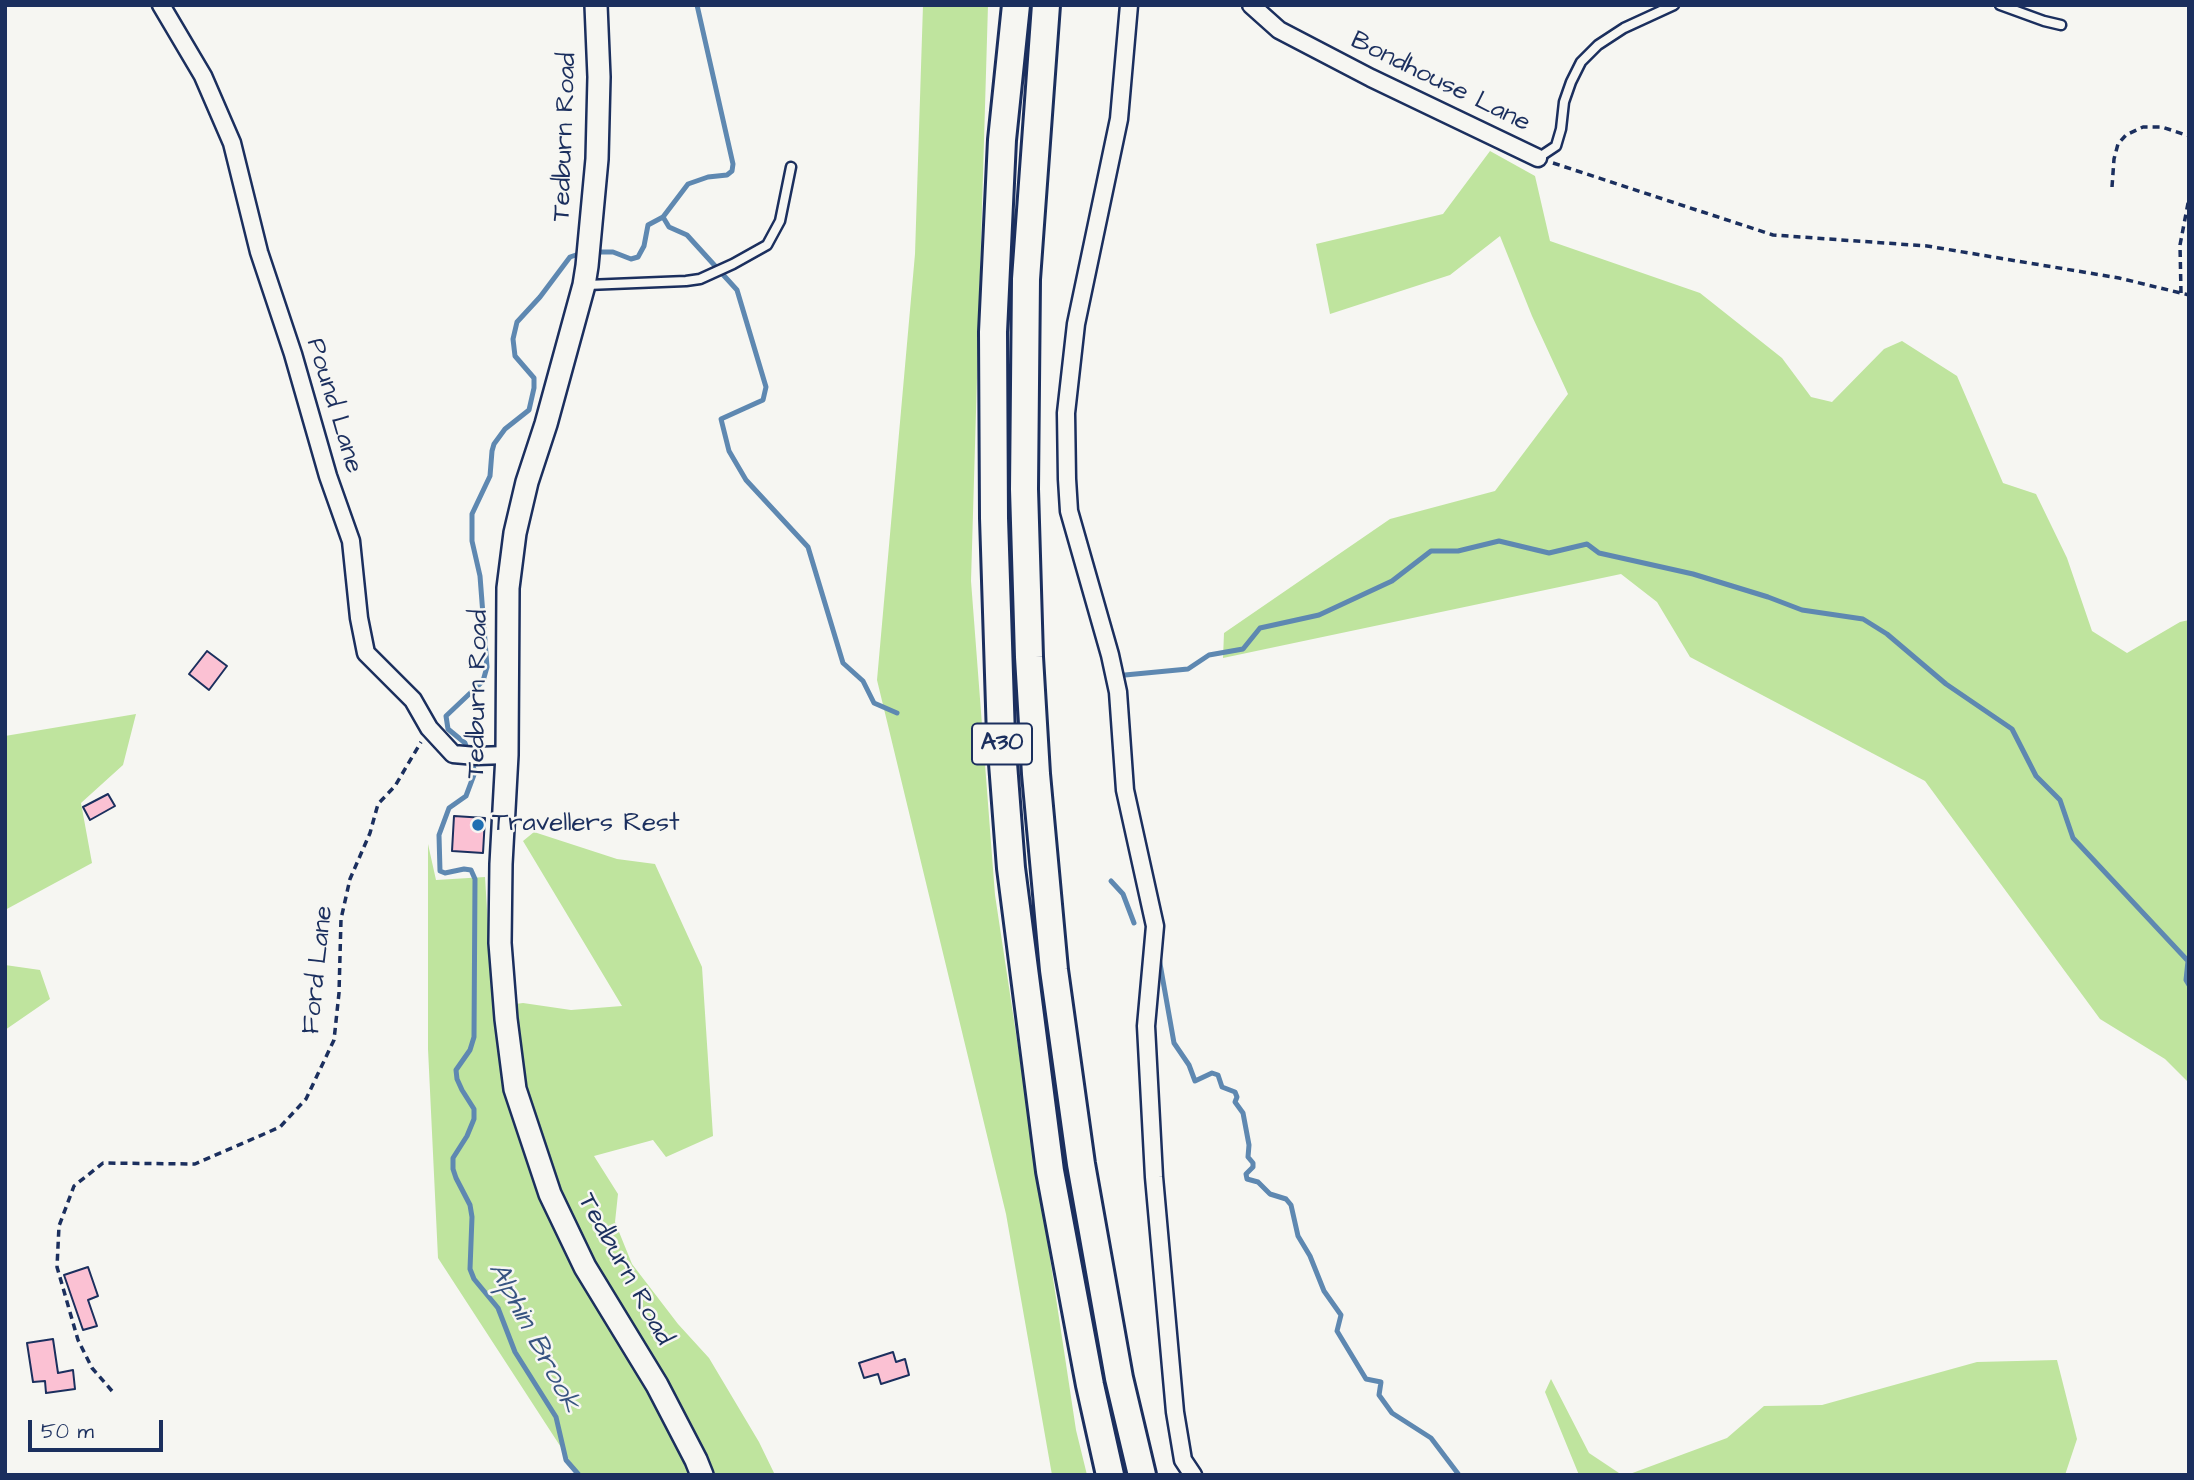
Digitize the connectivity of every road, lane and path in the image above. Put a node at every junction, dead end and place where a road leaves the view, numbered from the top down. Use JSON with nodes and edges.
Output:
{"nodes":[{"id":1,"x":162,"y":5,"type":"edge"},
{"id":2,"x":596,"y":5,"type":"edge"},
{"id":3,"x":1016,"y":5,"type":"edge"},
{"id":4,"x":1046,"y":5,"type":"edge"},
{"id":5,"x":1129,"y":5,"type":"edge"},
{"id":6,"x":1251,"y":5,"type":"edge"},
{"id":7,"x":1674,"y":5,"type":"edge"},
{"id":8,"x":2000,"y":5,"type":"edge"},
{"id":9,"x":2061,"y":25,"type":"dead end"},
{"id":10,"x":2189,"y":136,"type":"edge"},
{"id":11,"x":1538,"y":158,"type":"junction"},
{"id":12,"x":791,"y":167,"type":"dead end"},
{"id":13,"x":2112,"y":187,"type":"dead end"},
{"id":14,"x":2189,"y":198,"type":"edge"},
{"id":15,"x":585,"y":275,"type":"junction"},
{"id":16,"x":2181,"y":293,"type":"junction"},
{"id":17,"x":2189,"y":295,"type":"edge"},
{"id":18,"x":429,"y":728,"type":"junction"},
{"id":19,"x":507,"y":755,"type":"junction"},
{"id":20,"x":112,"y":1391,"type":"dead end"},
{"id":21,"x":1189,"y":1471,"type":"edge"},
{"id":22,"x":702,"y":1475,"type":"edge"},
{"id":23,"x":1110,"y":1475,"type":"edge"},
{"id":24,"x":1142,"y":1475,"type":"edge"}],
"edges":[{"from":1,"to":18,"type":"street","name":"Pound Lane"},
{"from":2,"to":15,"type":"street","name":"Tedburn Road"},
{"from":3,"to":23,"type":"highway","number":"A30"},
{"from":4,"to":24,"type":"highway","number":"A30"},
{"from":5,"to":21,"type":"street"},
{"from":6,"to":11,"type":"street","name":"Bondhouse Lane"},
{"from":7,"to":11,"type":"lane"},
{"from":8,"to":9,"type":"lane"},
{"from":10,"to":13,"type":"path"},
{"from":11,"to":16,"type":"path"},
{"from":12,"to":15,"type":"lane"},
{"from":14,"to":16,"type":"path"},
{"from":15,"to":19,"type":"street","name":"Tedburn Road"},
{"from":16,"to":17,"type":"path"},
{"from":18,"to":19,"type":"street","name":"Pound Lane"},
{"from":18,"to":20,"type":"path","name":"Ford Lane"},
{"from":19,"to":22,"type":"street","name":"Tedburn Road"}]}
